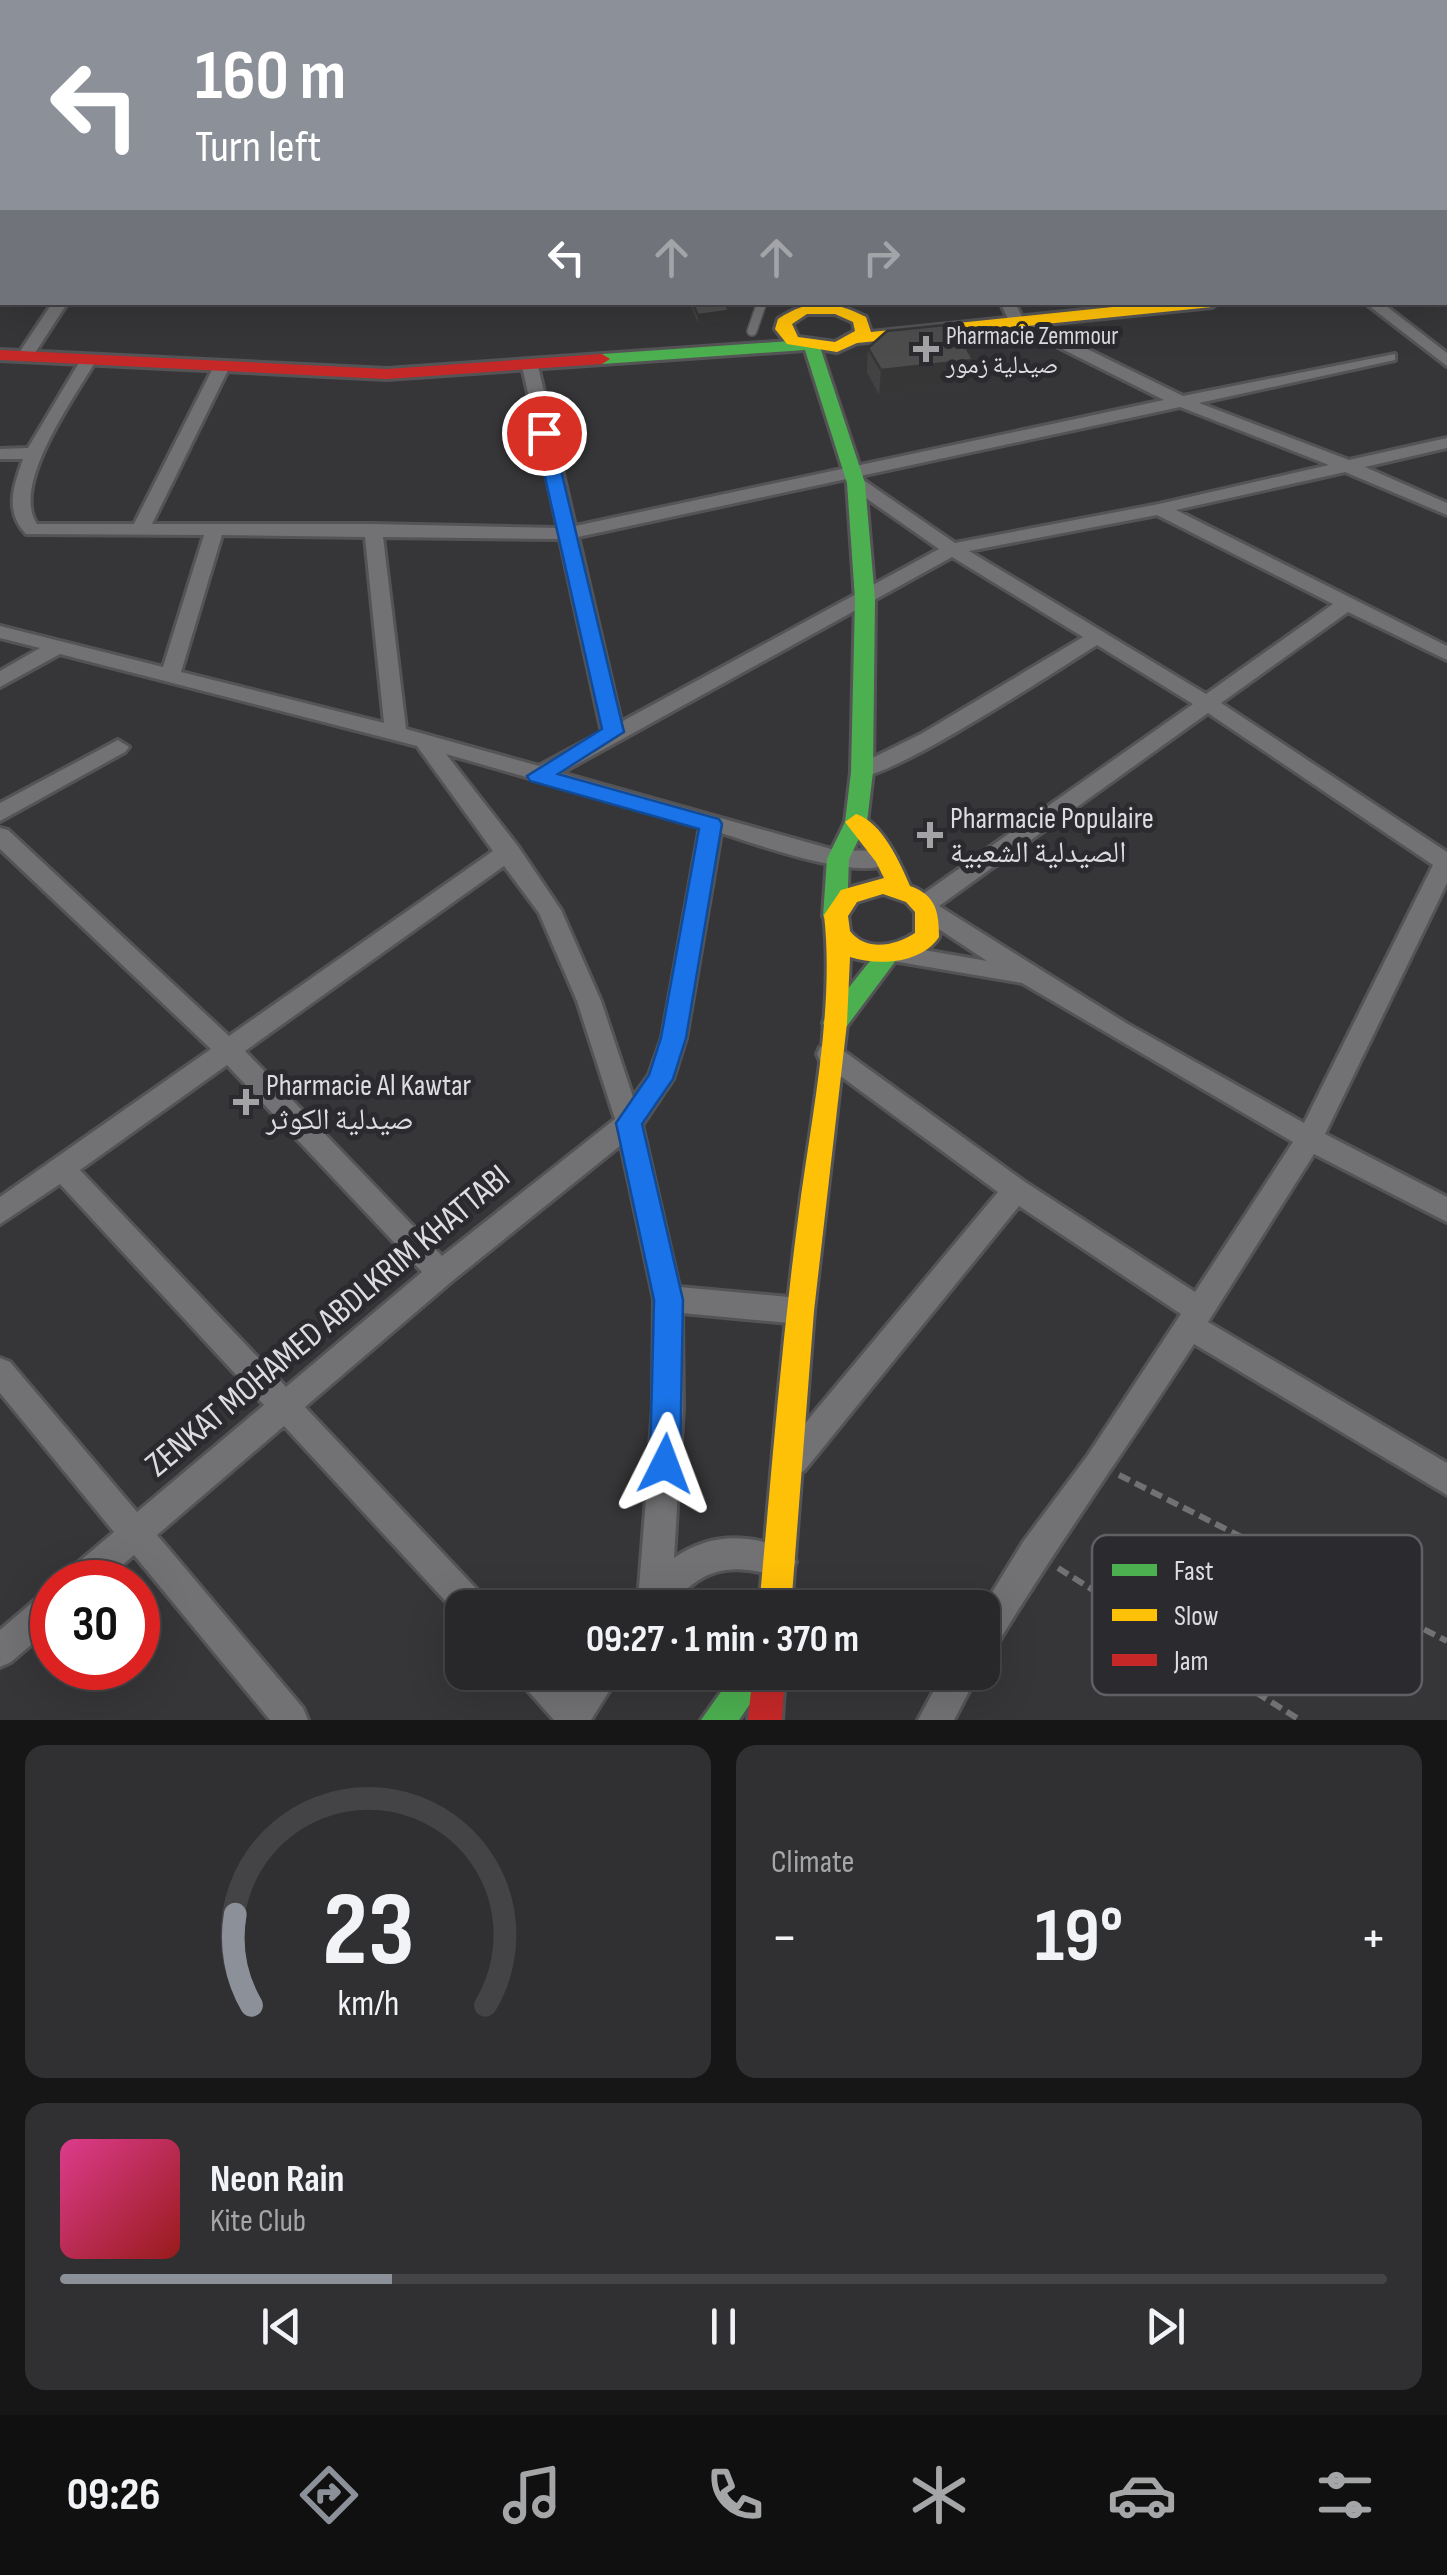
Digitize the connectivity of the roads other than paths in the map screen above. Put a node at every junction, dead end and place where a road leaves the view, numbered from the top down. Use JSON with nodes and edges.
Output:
{"nodes":[{"id":1,"x":59,"y":305,"type":"edge"},
{"id":2,"x":761,"y":305,"type":"edge"},
{"id":3,"x":1163,"y":305,"type":"edge"},
{"id":4,"x":1374,"y":305,"type":"edge"},
{"id":5,"x":847,"y":310,"type":"edge"},
{"id":6,"x":794,"y":312,"type":"edge"},
{"id":7,"x":1009,"y":314,"type":"edge"},
{"id":8,"x":752,"y":331,"type":"junction"},
{"id":9,"x":847,"y":343,"type":"junction"},
{"id":10,"x":808,"y":346,"type":"junction"},
{"id":11,"x":674,"y":352,"type":"junction"},
{"id":12,"x":0,"y":355,"type":"edge"},
{"id":13,"x":25,"y":356,"type":"junction"},
{"id":14,"x":1389,"y":357,"type":"dead end"},
{"id":15,"x":89,"y":359,"type":"junction"},
{"id":16,"x":1447,"y":361,"type":"edge"},
{"id":17,"x":530,"y":366,"type":"junction"},
{"id":18,"x":221,"y":368,"type":"junction"},
{"id":19,"x":828,"y":390,"type":"junction"},
{"id":20,"x":1178,"y":401,"type":"junction"},
{"id":21,"x":1447,"y":442,"type":"edge"},
{"id":22,"x":34,"y":453,"type":"junction"},
{"id":23,"x":0,"y":454,"type":"edge"},
{"id":24,"x":1343,"y":464,"type":"junction"},
{"id":25,"x":853,"y":477,"type":"junction"},
{"id":26,"x":1159,"y":509,"type":"junction"},
{"id":27,"x":1447,"y":510,"type":"edge"},
{"id":28,"x":373,"y":528,"type":"junction"},
{"id":29,"x":140,"y":530,"type":"junction"},
{"id":30,"x":215,"y":530,"type":"junction"},
{"id":31,"x":565,"y":534,"type":"junction"},
{"id":32,"x":952,"y":549,"type":"junction"},
{"id":33,"x":865,"y":599,"type":"junction"},
{"id":34,"x":1345,"y":605,"type":"junction"},
{"id":35,"x":0,"y":632,"type":"edge"},
{"id":36,"x":1098,"y":636,"type":"junction"},
{"id":37,"x":59,"y":646,"type":"junction"},
{"id":38,"x":1447,"y":654,"type":"edge"},
{"id":39,"x":171,"y":672,"type":"junction"},
{"id":40,"x":0,"y":680,"type":"edge"},
{"id":41,"x":1210,"y":705,"type":"junction"},
{"id":42,"x":613,"y":732,"type":"junction"},
{"id":43,"x":396,"y":733,"type":"junction"},
{"id":44,"x":426,"y":743,"type":"junction"},
{"id":45,"x":118,"y":747,"type":"dead end"},
{"id":46,"x":862,"y":772,"type":"junction"},
{"id":47,"x":538,"y":776,"type":"junction"},
{"id":48,"x":0,"y":813,"type":"edge"},
{"id":49,"x":856,"y":822,"type":"junction"},
{"id":50,"x":711,"y":824,"type":"junction"},
{"id":51,"x":0,"y":836,"type":"edge"},
{"id":52,"x":509,"y":852,"type":"junction"},
{"id":53,"x":886,"y":858,"type":"junction"},
{"id":54,"x":838,"y":859,"type":"junction"},
{"id":55,"x":1446,"y":862,"type":"edge"},
{"id":56,"x":900,"y":889,"type":"junction"},
{"id":57,"x":925,"y":908,"type":"junction"},
{"id":58,"x":837,"y":925,"type":"junction"},
{"id":59,"x":894,"y":956,"type":"junction"},
{"id":60,"x":1030,"y":978,"type":"junction"},
{"id":61,"x":834,"y":1022,"type":"junction"},
{"id":62,"x":228,"y":1051,"type":"junction"},
{"id":63,"x":829,"y":1054,"type":"junction"},
{"id":64,"x":629,"y":1123,"type":"junction"},
{"id":65,"x":1309,"y":1140,"type":"junction"},
{"id":66,"x":62,"y":1169,"type":"junction"},
{"id":67,"x":1016,"y":1190,"type":"junction"},
{"id":68,"x":1447,"y":1210,"type":"edge"},
{"id":69,"x":0,"y":1212,"type":"edge"},
{"id":70,"x":441,"y":1274,"type":"junction"},
{"id":71,"x":668,"y":1300,"type":"junction"},
{"id":72,"x":800,"y":1311,"type":"junction"},
{"id":73,"x":1192,"y":1317,"type":"junction"},
{"id":74,"x":0,"y":1371,"type":"edge"},
{"id":75,"x":285,"y":1407,"type":"junction"},
{"id":76,"x":790,"y":1465,"type":"junction"},
{"id":77,"x":1447,"y":1480,"type":"edge"},
{"id":78,"x":135,"y":1534,"type":"junction"},
{"id":79,"x":105,"y":1560,"type":"edge"},
{"id":80,"x":780,"y":1562,"type":"junction"},
{"id":81,"x":456,"y":1590,"type":"edge"},
{"id":82,"x":653,"y":1590,"type":"edge"},
{"id":83,"x":663,"y":1590,"type":"edge"},
{"id":84,"x":777,"y":1590,"type":"edge"},
{"id":85,"x":1000,"y":1610,"type":"edge"},
{"id":86,"x":30,"y":1625,"type":"edge"},
{"id":87,"x":0,"y":1651,"type":"edge"},
{"id":88,"x":549,"y":1690,"type":"edge"},
{"id":89,"x":592,"y":1690,"type":"edge"},
{"id":90,"x":742,"y":1690,"type":"edge"},
{"id":91,"x":768,"y":1690,"type":"edge"},
{"id":92,"x":953,"y":1690,"type":"edge"},
{"id":93,"x":573,"y":1718,"type":"edge"},
{"id":94,"x":291,"y":1720,"type":"edge"},
{"id":95,"x":718,"y":1720,"type":"edge"},
{"id":96,"x":766,"y":1720,"type":"edge"},
{"id":97,"x":936,"y":1720,"type":"edge"}],
"edges":[{"from":1,"to":13,"type":"street"},
{"from":2,"to":8,"type":"lane"},
{"from":3,"to":7,"type":"main road"},
{"from":4,"to":16,"type":"street"},
{"from":5,"to":6,"type":"main road"},
{"from":5,"to":7,"type":"main road"},
{"from":5,"to":9,"type":"main road"},
{"from":6,"to":8,"type":"main road"},
{"from":6,"to":10,"type":"main road"},
{"from":7,"to":9,"type":"main road"},
{"from":7,"to":20,"type":"street"},
{"from":8,"to":11,"type":"main road"},
{"from":9,"to":10,"type":"main road"},
{"from":9,"to":19,"type":"main road"},
{"from":10,"to":11,"type":"main road"},
{"from":10,"to":19,"type":"main road"},
{"from":11,"to":17,"type":"main road"},
{"from":12,"to":13,"type":"main road"},
{"from":13,"to":15,"type":"main road"},
{"from":14,"to":20,"type":"street"},
{"from":15,"to":18,"type":"main road"},
{"from":15,"to":22,"type":"street"},
{"from":17,"to":18,"type":"main road"},
{"from":17,"to":31,"type":"street"},
{"from":18,"to":29,"type":"street"},
{"from":19,"to":25,"type":"main road"},
{"from":20,"to":24,"type":"street"},
{"from":20,"to":25,"type":"street"},
{"from":21,"to":24,"type":"street"},
{"from":22,"to":23,"type":"street"},
{"from":22,"to":29,"type":"street"},
{"from":24,"to":26,"type":"street"},
{"from":24,"to":27,"type":"street"},
{"from":25,"to":31,"type":"street"},
{"from":25,"to":32,"type":"street"},
{"from":25,"to":33,"type":"main road"},
{"from":26,"to":32,"type":"street"},
{"from":26,"to":34,"type":"street"},
{"from":28,"to":30,"type":"street"},
{"from":28,"to":31,"type":"street"},
{"from":28,"to":43,"type":"street"},
{"from":29,"to":30,"type":"street"},
{"from":30,"to":39,"type":"street"},
{"from":31,"to":42,"type":"street"},
{"from":32,"to":33,"type":"street"},
{"from":32,"to":36,"type":"street"},
{"from":33,"to":42,"type":"street"},
{"from":33,"to":46,"type":"main road"},
{"from":34,"to":38,"type":"street"},
{"from":34,"to":41,"type":"street"},
{"from":35,"to":37,"type":"street"},
{"from":36,"to":41,"type":"street"},
{"from":36,"to":46,"type":"street"},
{"from":37,"to":39,"type":"street"},
{"from":37,"to":40,"type":"street"},
{"from":39,"to":43,"type":"street"},
{"from":41,"to":55,"type":"street"},
{"from":41,"to":57,"type":"street"},
{"from":42,"to":47,"type":"street"},
{"from":43,"to":44,"type":"street"},
{"from":44,"to":47,"type":"street"},
{"from":44,"to":52,"type":"street"},
{"from":45,"to":48,"type":"street"},
{"from":46,"to":49,"type":"main road"},
{"from":47,"to":50,"type":"street"},
{"from":49,"to":53,"type":"main road"},
{"from":49,"to":54,"type":"main road"},
{"from":50,"to":54,"type":"street"},
{"from":50,"to":64,"type":"street","name":"ZENKAT MOHAMED ABDLKRIM KHATTABI"},
{"from":51,"to":62,"type":"street"},
{"from":52,"to":62,"type":"street"},
{"from":52,"to":64,"type":"street"},
{"from":53,"to":54,"type":"street"},
{"from":53,"to":56,"type":"main road"},
{"from":54,"to":58,"type":"main road"},
{"from":55,"to":65,"type":"street"},
{"from":56,"to":57,"type":"main road"},
{"from":56,"to":58,"type":"main road"},
{"from":57,"to":59,"type":"main road"},
{"from":57,"to":60,"type":"street"},
{"from":58,"to":59,"type":"main road"},
{"from":58,"to":61,"type":"main road"},
{"from":59,"to":60,"type":"street"},
{"from":59,"to":61,"type":"main road"},
{"from":60,"to":65,"type":"street"},
{"from":61,"to":63,"type":"main road"},
{"from":62,"to":66,"type":"street"},
{"from":62,"to":70,"type":"street"},
{"from":63,"to":67,"type":"street"},
{"from":63,"to":72,"type":"main road"},
{"from":64,"to":70,"type":"street","name":"ZENKAT MOHAMED ABDLKRIM KHATTABI"},
{"from":64,"to":71,"type":"street"},
{"from":65,"to":68,"type":"street"},
{"from":65,"to":73,"type":"street"},
{"from":66,"to":69,"type":"street"},
{"from":66,"to":75,"type":"street"},
{"from":67,"to":73,"type":"street"},
{"from":67,"to":76,"type":"street"},
{"from":70,"to":75,"type":"street","name":"ZENKAT MOHAMED ABDLKRIM KHATTABI"},
{"from":71,"to":72,"type":"street"},
{"from":71,"to":82,"type":"street"},
{"from":72,"to":76,"type":"main road"},
{"from":73,"to":77,"type":"street"},
{"from":73,"to":85,"type":"street"},
{"from":74,"to":78,"type":"street"},
{"from":75,"to":78,"type":"street","name":"ZENKAT MOHAMED ABDLKRIM KHATTABI"},
{"from":75,"to":81,"type":"street"},
{"from":76,"to":80,"type":"main road"},
{"from":78,"to":79,"type":"street","name":"ZENKAT MOHAMED ABDLKRIM KHATTABI"},
{"from":78,"to":94,"type":"street"},
{"from":80,"to":83,"type":"street"},
{"from":80,"to":84,"type":"main road"},
{"from":86,"to":87,"type":"street"},
{"from":88,"to":93,"type":"street"},
{"from":89,"to":93,"type":"street"},
{"from":90,"to":95,"type":"main road"},
{"from":91,"to":96,"type":"main road"},
{"from":92,"to":97,"type":"street"}]}
